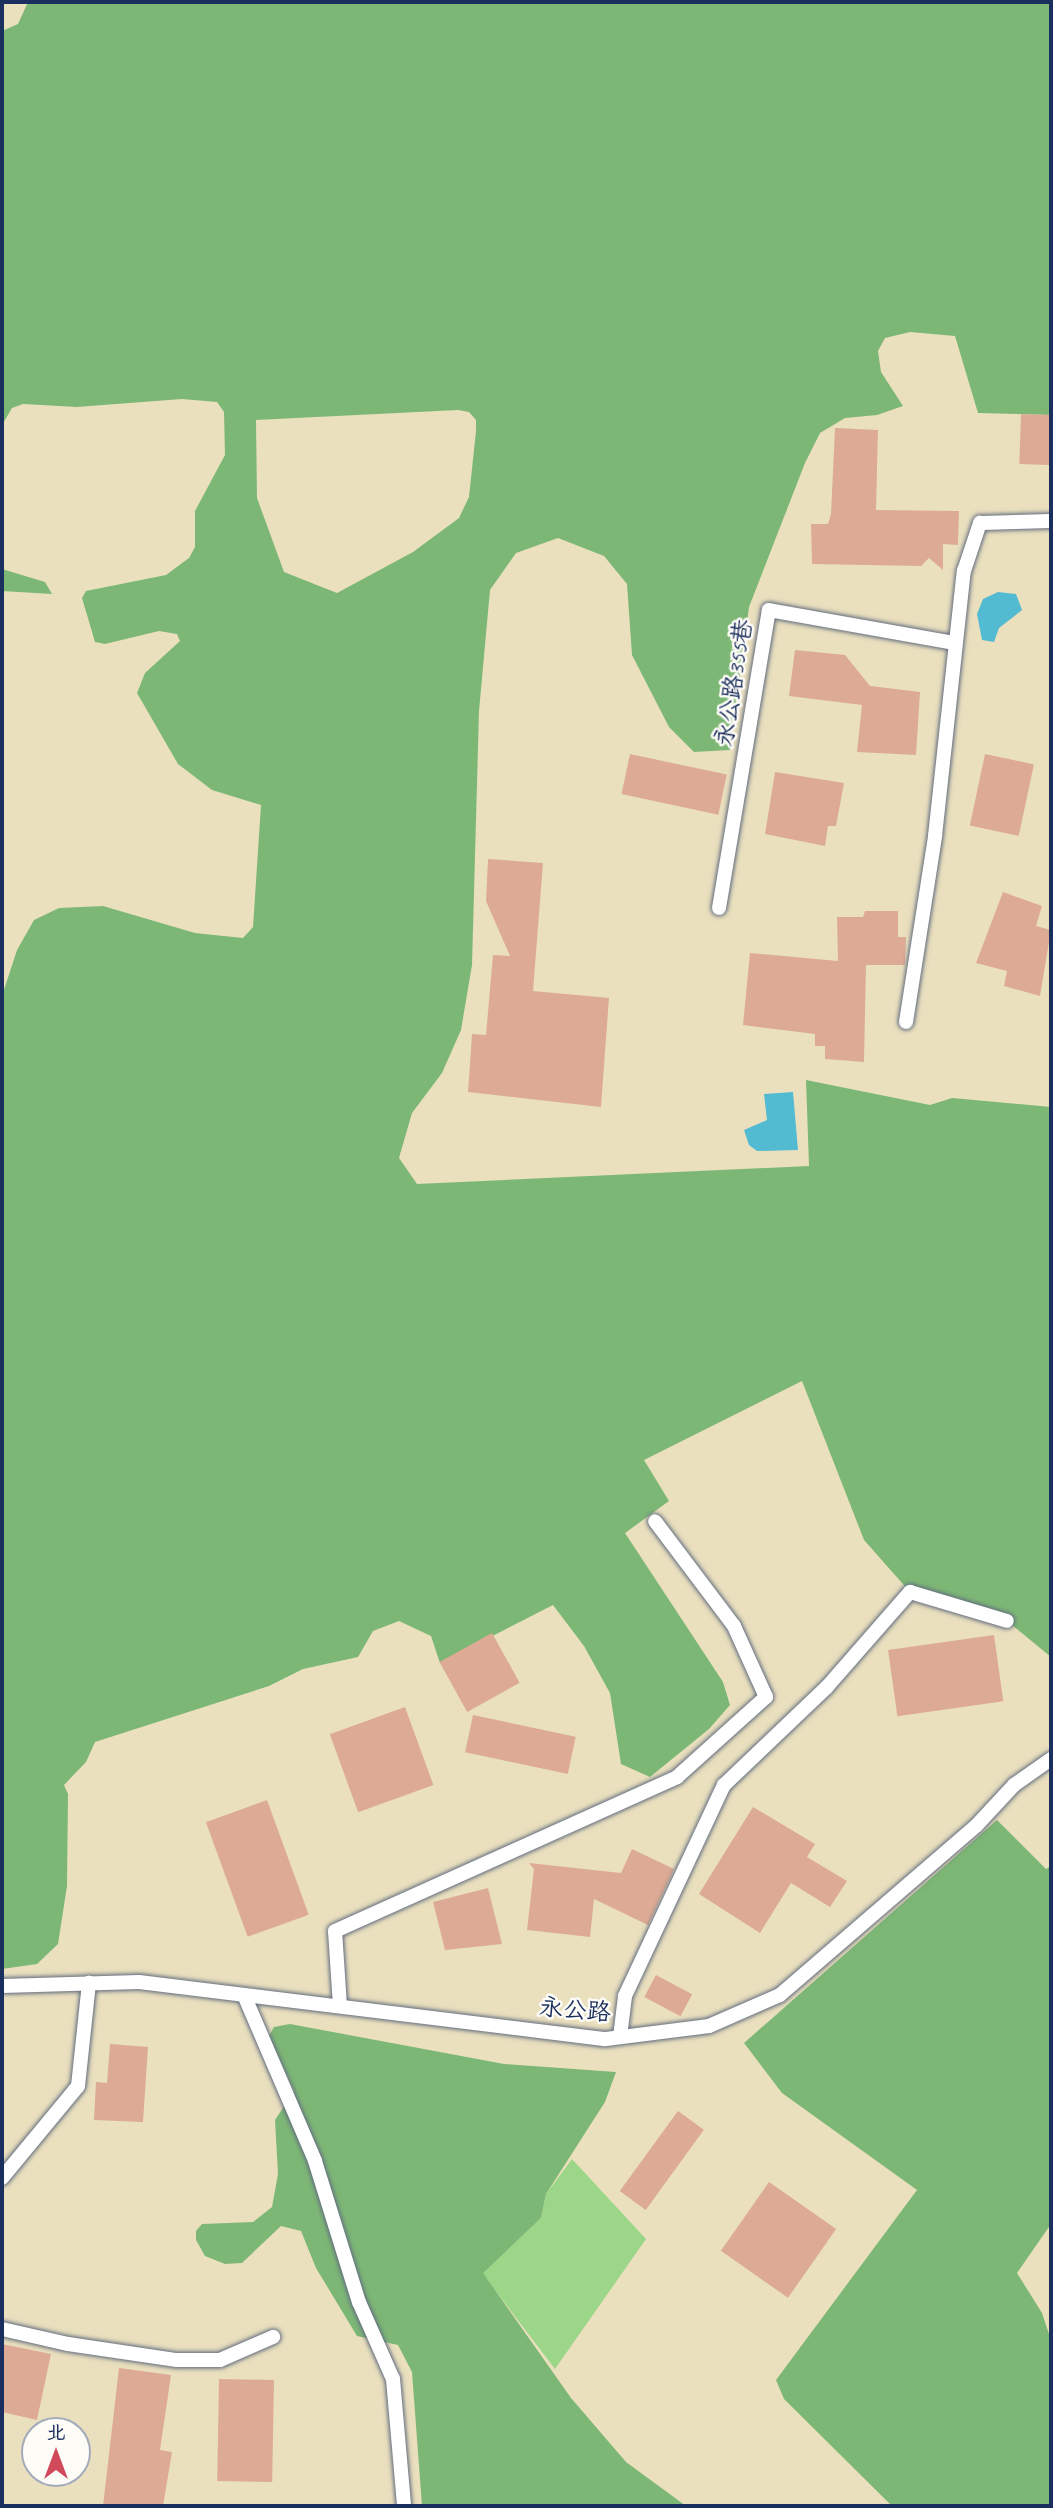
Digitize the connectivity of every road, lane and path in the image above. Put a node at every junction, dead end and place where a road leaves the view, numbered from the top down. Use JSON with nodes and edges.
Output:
{"nodes":[{"id":1,"x":1051,"y":521,"type":"edge"},
{"id":2,"x":955,"y":643,"type":"junction"},
{"id":3,"x":719,"y":908,"type":"dead end"},
{"id":4,"x":906,"y":1022,"type":"dead end"},
{"id":5,"x":655,"y":1521,"type":"dead end"},
{"id":6,"x":1007,"y":1622,"type":"dead end"},
{"id":7,"x":1051,"y":1759,"type":"edge"},
{"id":8,"x":89,"y":1983,"type":"junction"},
{"id":9,"x":2,"y":1986,"type":"edge"},
{"id":10,"x":244,"y":1995,"type":"junction"},
{"id":11,"x":340,"y":2006,"type":"junction"},
{"id":12,"x":620,"y":2037,"type":"junction"},
{"id":13,"x":2,"y":2178,"type":"edge"},
{"id":14,"x":2,"y":2329,"type":"edge"},
{"id":15,"x":273,"y":2337,"type":"dead end"},
{"id":16,"x":404,"y":2506,"type":"edge"}],
"edges":[{"from":1,"to":2,"type":"lane"},
{"from":2,"to":3,"type":"lane","name":"永公路355巷"},
{"from":2,"to":4,"type":"lane"},
{"from":5,"to":11,"type":"lane"},
{"from":6,"to":12,"type":"lane"},
{"from":7,"to":12,"type":"lane","name":"永公路"},
{"from":8,"to":9,"type":"lane","name":"永公路"},
{"from":8,"to":10,"type":"lane","name":"永公路"},
{"from":8,"to":13,"type":"lane"},
{"from":10,"to":11,"type":"lane","name":"永公路"},
{"from":10,"to":16,"type":"lane"},
{"from":11,"to":12,"type":"lane","name":"永公路"},
{"from":14,"to":15,"type":"lane"}]}
